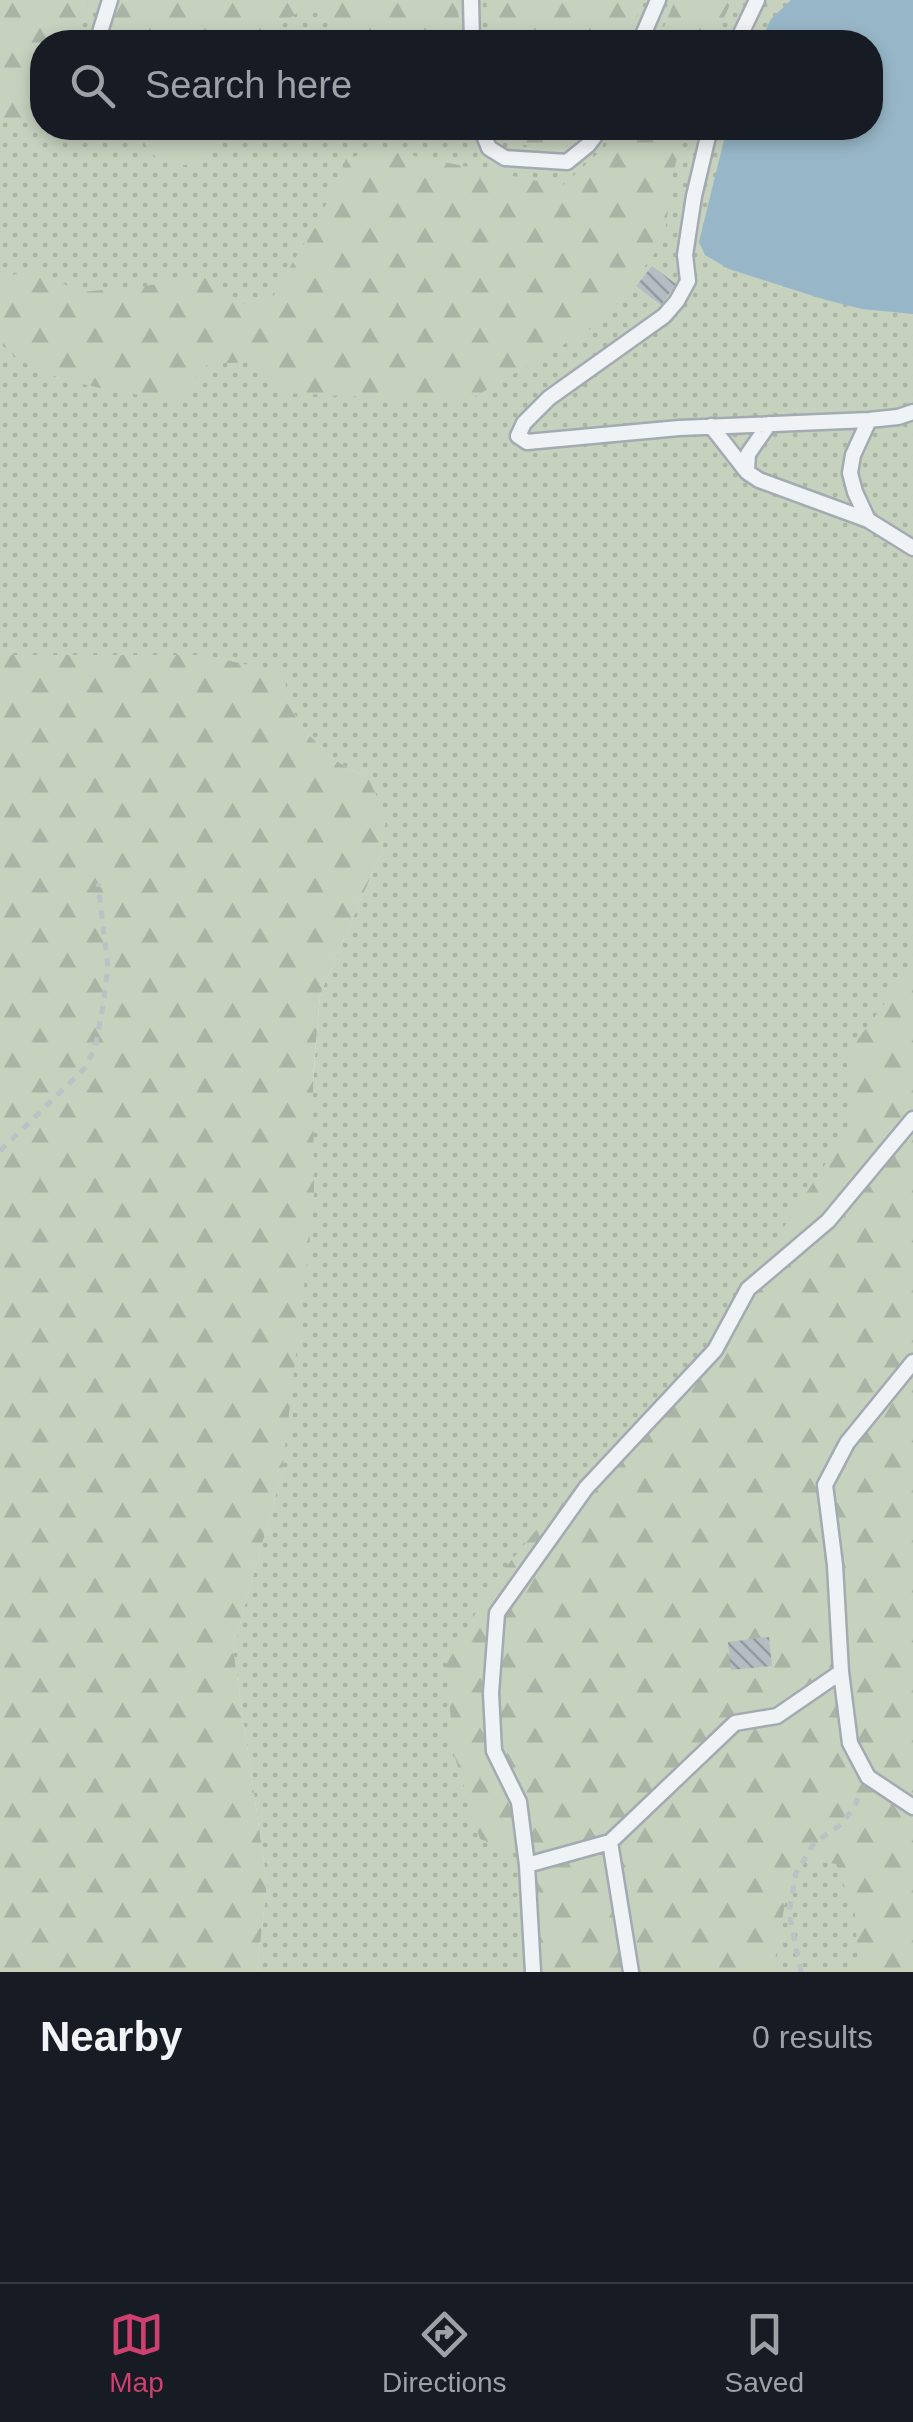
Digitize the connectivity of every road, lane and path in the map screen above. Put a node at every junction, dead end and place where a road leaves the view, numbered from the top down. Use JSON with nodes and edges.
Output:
{"nodes":[{"id":1,"x":110,"y":0,"type":"edge"},
{"id":2,"x":470,"y":0,"type":"edge"},
{"id":3,"x":658,"y":0,"type":"edge"},
{"id":4,"x":756,"y":0,"type":"edge"},
{"id":5,"x":100,"y":30,"type":"edge"},
{"id":6,"x":471,"y":30,"type":"edge"},
{"id":7,"x":645,"y":30,"type":"edge"},
{"id":8,"x":742,"y":30,"type":"edge"},
{"id":9,"x":486,"y":140,"type":"edge"},
{"id":10,"x":592,"y":140,"type":"edge"},
{"id":11,"x":707,"y":140,"type":"edge"},
{"id":12,"x":913,"y":412,"type":"edge"},
{"id":13,"x":869,"y":420,"type":"junction"},
{"id":14,"x":770,"y":424,"type":"junction"},
{"id":15,"x":710,"y":426,"type":"junction"},
{"id":16,"x":747,"y":472,"type":"junction"},
{"id":17,"x":868,"y":520,"type":"junction"},
{"id":18,"x":913,"y":548,"type":"edge"},
{"id":19,"x":98,"y":883,"type":"dead end"},
{"id":20,"x":913,"y":1119,"type":"edge"},
{"id":21,"x":0,"y":1152,"type":"edge"},
{"id":22,"x":913,"y":1362,"type":"edge"},
{"id":23,"x":842,"y":1672,"type":"junction"},
{"id":24,"x":868,"y":1777,"type":"junction"},
{"id":25,"x":913,"y":1807,"type":"edge"},
{"id":26,"x":610,"y":1842,"type":"junction"},
{"id":27,"x":527,"y":1864,"type":"junction"},
{"id":28,"x":533,"y":1972,"type":"edge"},
{"id":29,"x":630,"y":1972,"type":"edge"},
{"id":30,"x":801,"y":1972,"type":"edge"}],
"edges":[{"from":1,"to":5,"type":"lane"},
{"from":2,"to":6,"type":"lane"},
{"from":3,"to":7,"type":"lane"},
{"from":4,"to":8,"type":"lane"},
{"from":9,"to":10,"type":"lane"},
{"from":11,"to":15,"type":"lane"},
{"from":12,"to":13,"type":"lane"},
{"from":13,"to":14,"type":"lane"},
{"from":13,"to":17,"type":"lane"},
{"from":14,"to":15,"type":"lane"},
{"from":14,"to":16,"type":"lane"},
{"from":15,"to":16,"type":"lane"},
{"from":16,"to":17,"type":"lane"},
{"from":17,"to":18,"type":"lane"},
{"from":19,"to":21,"type":"path"},
{"from":20,"to":27,"type":"lane"},
{"from":22,"to":23,"type":"lane"},
{"from":23,"to":24,"type":"lane"},
{"from":23,"to":26,"type":"lane"},
{"from":24,"to":25,"type":"lane"},
{"from":24,"to":30,"type":"path"},
{"from":26,"to":27,"type":"lane"},
{"from":26,"to":29,"type":"lane"},
{"from":27,"to":28,"type":"lane"}]}
